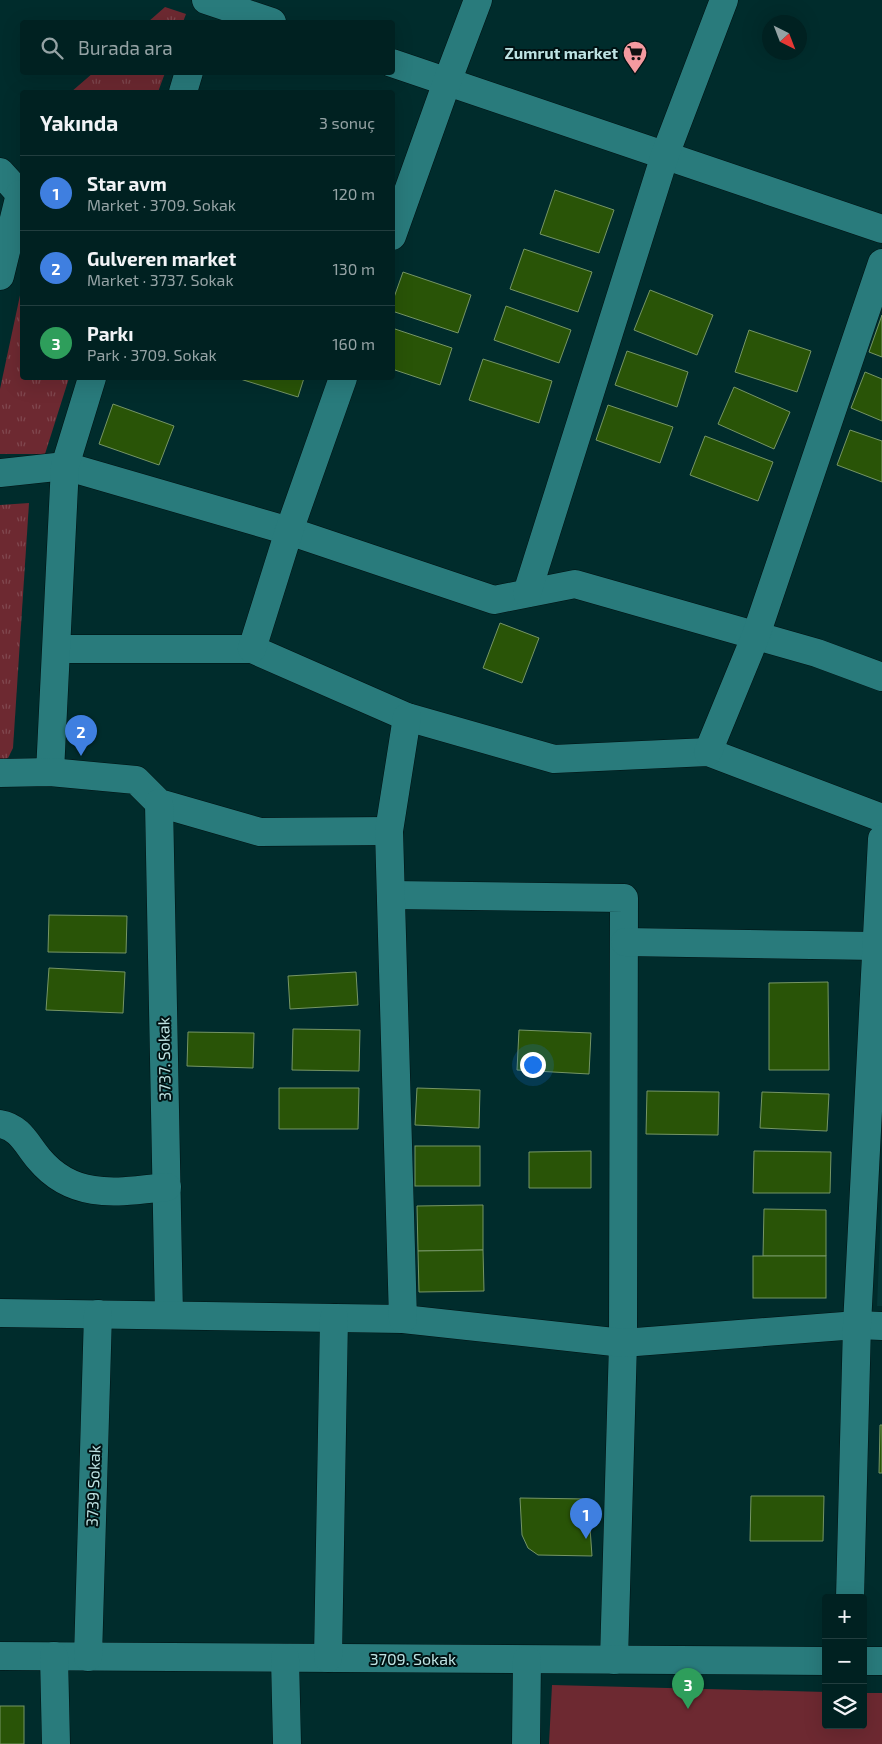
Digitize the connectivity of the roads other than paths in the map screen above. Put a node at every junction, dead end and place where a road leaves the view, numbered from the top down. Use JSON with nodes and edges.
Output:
{"nodes":[{"id":1,"x":478,"y":0,"type":"edge"},
{"id":2,"x":724,"y":0,"type":"edge"},
{"id":3,"x":210,"y":6,"type":"edge"},
{"id":4,"x":264,"y":20,"type":"edge"},
{"id":5,"x":395,"y":64,"type":"edge"},
{"id":6,"x":189,"y":75,"type":"edge"},
{"id":7,"x":447,"y":82,"type":"junction"},
{"id":8,"x":184,"y":90,"type":"edge"},
{"id":9,"x":664,"y":156,"type":"junction"},
{"id":10,"x":0,"y":172,"type":"edge"},
{"id":11,"x":20,"y":193,"type":"edge"},
{"id":12,"x":20,"y":198,"type":"edge"},
{"id":13,"x":395,"y":228,"type":"edge"},
{"id":14,"x":882,"y":229,"type":"edge"},
{"id":15,"x":882,"y":263,"type":"edge"},
{"id":16,"x":0,"y":276,"type":"edge"},
{"id":17,"x":91,"y":380,"type":"edge"},
{"id":18,"x":342,"y":380,"type":"edge"},
{"id":19,"x":65,"y":466,"type":"junction"},
{"id":20,"x":0,"y":473,"type":"edge"},
{"id":21,"x":289,"y":531,"type":"junction"},
{"id":22,"x":527,"y":593,"type":"junction"},
{"id":23,"x":756,"y":635,"type":"junction"},
{"id":24,"x":56,"y":650,"type":"junction"},
{"id":25,"x":252,"y":650,"type":"junction"},
{"id":26,"x":882,"y":677,"type":"edge"},
{"id":27,"x":407,"y":717,"type":"junction"},
{"id":28,"x":708,"y":752,"type":"junction"},
{"id":29,"x":50,"y":772,"type":"junction"},
{"id":30,"x":0,"y":773,"type":"edge"},
{"id":31,"x":159,"y":803,"type":"junction"},
{"id":32,"x":882,"y":818,"type":"edge"},
{"id":33,"x":389,"y":832,"type":"junction"},
{"id":34,"x":882,"y":839,"type":"edge"},
{"id":35,"x":391,"y":895,"type":"junction"},
{"id":36,"x":625,"y":942,"type":"junction"},
{"id":37,"x":876,"y":946,"type":"junction"},
{"id":38,"x":0,"y":1124,"type":"edge"},
{"id":39,"x":167,"y":1187,"type":"junction"},
{"id":40,"x":0,"y":1313,"type":"edge"},
{"id":41,"x":98,"y":1314,"type":"junction"},
{"id":42,"x":170,"y":1315,"type":"junction"},
{"id":43,"x":334,"y":1318,"type":"junction"},
{"id":44,"x":403,"y":1319,"type":"junction"},
{"id":45,"x":869,"y":1325,"type":"edge"},
{"id":46,"x":623,"y":1343,"type":"junction"},
{"id":47,"x":850,"y":1594,"type":"edge"},
{"id":48,"x":0,"y":1656,"type":"edge"},
{"id":49,"x":54,"y":1656,"type":"junction"},
{"id":50,"x":88,"y":1657,"type":"junction"},
{"id":51,"x":285,"y":1658,"type":"junction"},
{"id":52,"x":328,"y":1658,"type":"junction"},
{"id":53,"x":527,"y":1660,"type":"junction"},
{"id":54,"x":614,"y":1660,"type":"junction"},
{"id":55,"x":822,"y":1661,"type":"edge"},
{"id":56,"x":867,"y":1661,"type":"edge"},
{"id":57,"x":882,"y":1661,"type":"edge"},
{"id":58,"x":56,"y":1744,"type":"edge"},
{"id":59,"x":287,"y":1744,"type":"edge"},
{"id":60,"x":526,"y":1744,"type":"edge"}],
"edges":[{"from":1,"to":7,"type":"street"},
{"from":2,"to":9,"type":"street"},
{"from":3,"to":4,"type":"street"},
{"from":5,"to":7,"type":"street"},
{"from":6,"to":8,"type":"street"},
{"from":7,"to":9,"type":"street"},
{"from":7,"to":13,"type":"street"},
{"from":9,"to":14,"type":"street"},
{"from":9,"to":22,"type":"street"},
{"from":10,"to":11,"type":"street"},
{"from":12,"to":16,"type":"street"},
{"from":15,"to":23,"type":"street"},
{"from":17,"to":19,"type":"street"},
{"from":18,"to":21,"type":"street"},
{"from":19,"to":20,"type":"street"},
{"from":19,"to":21,"type":"street"},
{"from":19,"to":24,"type":"street"},
{"from":21,"to":22,"type":"street"},
{"from":21,"to":25,"type":"street"},
{"from":22,"to":23,"type":"street"},
{"from":23,"to":26,"type":"street"},
{"from":23,"to":28,"type":"street"},
{"from":24,"to":25,"type":"street"},
{"from":24,"to":29,"type":"street"},
{"from":25,"to":27,"type":"street"},
{"from":27,"to":28,"type":"street"},
{"from":27,"to":33,"type":"street"},
{"from":28,"to":32,"type":"street"},
{"from":29,"to":30,"type":"street"},
{"from":29,"to":31,"type":"street"},
{"from":31,"to":33,"type":"street"},
{"from":31,"to":39,"type":"street","name":"3737. Sokak"},
{"from":33,"to":35,"type":"street"},
{"from":34,"to":37,"type":"street"},
{"from":35,"to":36,"type":"street"},
{"from":35,"to":44,"type":"street"},
{"from":36,"to":37,"type":"street"},
{"from":36,"to":46,"type":"street"},
{"from":37,"to":45,"type":"street"},
{"from":38,"to":39,"type":"street"},
{"from":39,"to":42,"type":"street","name":"3737. Sokak"},
{"from":40,"to":41,"type":"street"},
{"from":41,"to":42,"type":"street"},
{"from":41,"to":50,"type":"street","name":"3739 Sokak"},
{"from":42,"to":43,"type":"street"},
{"from":43,"to":44,"type":"street"},
{"from":43,"to":52,"type":"street"},
{"from":44,"to":46,"type":"street"},
{"from":45,"to":46,"type":"street"},
{"from":45,"to":47,"type":"street"},
{"from":46,"to":54,"type":"street"},
{"from":48,"to":49,"type":"street","name":"3709. Sokak"},
{"from":49,"to":50,"type":"street","name":"3709. Sokak"},
{"from":49,"to":58,"type":"street"},
{"from":50,"to":51,"type":"street","name":"3709. Sokak"},
{"from":51,"to":52,"type":"street","name":"3709. Sokak"},
{"from":51,"to":59,"type":"street"},
{"from":52,"to":53,"type":"street","name":"3709. Sokak"},
{"from":53,"to":54,"type":"street","name":"3709. Sokak"},
{"from":53,"to":60,"type":"street"},
{"from":54,"to":55,"type":"street","name":"3709. Sokak"},
{"from":56,"to":57,"type":"street"}]}
